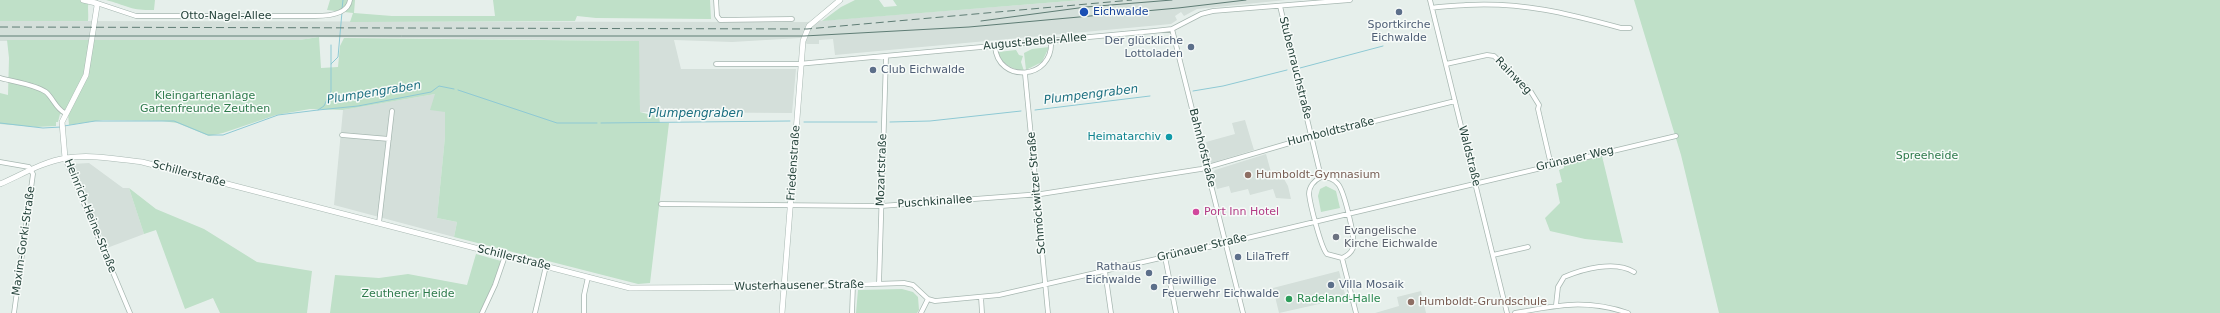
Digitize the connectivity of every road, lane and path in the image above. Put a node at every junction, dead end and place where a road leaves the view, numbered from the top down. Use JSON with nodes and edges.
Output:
{"nodes":[{"id":1,"x":83,"y":0,"type":"edge"},
{"id":2,"x":350,"y":0,"type":"edge"},
{"id":3,"x":716,"y":0,"type":"edge"},
{"id":4,"x":1350,"y":0,"type":"edge"},
{"id":5,"x":1430,"y":0,"type":"edge"},
{"id":6,"x":836,"y":1,"type":"edge"},
{"id":7,"x":97,"y":4,"type":"junction"},
{"id":8,"x":1280,"y":6,"type":"junction"},
{"id":9,"x":1432,"y":8,"type":"junction"},
{"id":10,"x":792,"y":19,"type":"dead end"},
{"id":11,"x":1630,"y":28,"type":"dead end"},
{"id":12,"x":1172,"y":29,"type":"junction"},
{"id":13,"x":1051,"y":41,"type":"junction"},
{"id":14,"x":995,"y":46,"type":"junction"},
{"id":15,"x":886,"y":57,"type":"junction"},
{"id":16,"x":716,"y":64,"type":"dead end"},
{"id":17,"x":802,"y":64,"type":"junction"},
{"id":18,"x":1446,"y":64,"type":"junction"},
{"id":19,"x":1025,"y":74,"type":"junction"},
{"id":20,"x":0,"y":78,"type":"edge"},
{"id":21,"x":1455,"y":101,"type":"junction"},
{"id":22,"x":392,"y":111,"type":"dead end"},
{"id":23,"x":64,"y":113,"type":"junction"},
{"id":24,"x":342,"y":134,"type":"dead end"},
{"id":25,"x":1312,"y":136,"type":"junction"},
{"id":26,"x":1676,"y":136,"type":"dead end"},
{"id":27,"x":389,"y":139,"type":"junction"},
{"id":28,"x":66,"y":158,"type":"junction"},
{"id":29,"x":0,"y":162,"type":"edge"},
{"id":30,"x":1551,"y":165,"type":"junction"},
{"id":31,"x":1207,"y":168,"type":"junction"},
{"id":32,"x":32,"y":169,"type":"junction"},
{"id":33,"x":1321,"y":177,"type":"junction"},
{"id":34,"x":1475,"y":183,"type":"junction"},
{"id":35,"x":0,"y":184,"type":"edge"},
{"id":36,"x":1037,"y":195,"type":"junction"},
{"id":37,"x":661,"y":204,"type":"dead end"},
{"id":38,"x":791,"y":206,"type":"junction"},
{"id":39,"x":881,"y":206,"type":"junction"},
{"id":40,"x":1348,"y":214,"type":"junction"},
{"id":41,"x":1316,"y":222,"type":"junction"},
{"id":42,"x":379,"y":223,"type":"junction"},
{"id":43,"x":1226,"y":243,"type":"junction"},
{"id":44,"x":1528,"y":247,"type":"dead end"},
{"id":45,"x":1493,"y":255,"type":"junction"},
{"id":46,"x":505,"y":256,"type":"junction"},
{"id":47,"x":1165,"y":257,"type":"junction"},
{"id":48,"x":1342,"y":258,"type":"junction"},
{"id":49,"x":546,"y":266,"type":"junction"},
{"id":50,"x":1104,"y":271,"type":"junction"},
{"id":51,"x":1634,"y":272,"type":"dead end"},
{"id":52,"x":588,"y":277,"type":"junction"},
{"id":53,"x":879,"y":284,"type":"junction"},
{"id":54,"x":853,"y":285,"type":"junction"},
{"id":55,"x":1045,"y":285,"type":"junction"},
{"id":56,"x":784,"y":287,"type":"junction"},
{"id":57,"x":649,"y":289,"type":"joint"},
{"id":58,"x":981,"y":297,"type":"junction"},
{"id":59,"x":928,"y":299,"type":"junction"},
{"id":60,"x":1556,"y":304,"type":"junction"},
{"id":61,"x":14,"y":313,"type":"edge"},
{"id":62,"x":130,"y":313,"type":"edge"},
{"id":63,"x":482,"y":313,"type":"edge"},
{"id":64,"x":535,"y":313,"type":"edge"},
{"id":65,"x":584,"y":313,"type":"edge"},
{"id":66,"x":782,"y":313,"type":"edge"},
{"id":67,"x":852,"y":313,"type":"edge"},
{"id":68,"x":921,"y":313,"type":"edge"},
{"id":69,"x":982,"y":313,"type":"edge"},
{"id":70,"x":1048,"y":313,"type":"edge"},
{"id":71,"x":1111,"y":313,"type":"edge"},
{"id":72,"x":1176,"y":313,"type":"edge"},
{"id":73,"x":1243,"y":313,"type":"edge"},
{"id":74,"x":1356,"y":313,"type":"edge"},
{"id":75,"x":1507,"y":313,"type":"edge"},
{"id":76,"x":1515,"y":313,"type":"edge"},
{"id":77,"x":1628,"y":313,"type":"edge"}],
"edges":[{"from":1,"to":7,"type":"street"},
{"from":2,"to":7,"type":"street","name":"Otto-Nagel-Allee"},
{"from":3,"to":10,"type":"street"},
{"from":4,"to":8,"type":"street","name":"August-Bebel-Allee"},
{"from":5,"to":9,"type":"street","name":"Waldstraße"},
{"from":6,"to":17,"type":"street","name":"Friedenstraße"},
{"from":7,"to":23,"type":"street","name":"Heinrich-Heine-Straße"},
{"from":8,"to":12,"type":"street","name":"August-Bebel-Allee"},
{"from":8,"to":25,"type":"street","name":"Stubenrauchstraße"},
{"from":9,"to":11,"type":"street"},
{"from":9,"to":18,"type":"street","name":"Waldstraße"},
{"from":12,"to":13,"type":"street","name":"August-Bebel-Allee"},
{"from":12,"to":31,"type":"street","name":"Bahnhofstraße"},
{"from":13,"to":14,"type":"street","name":"August-Bebel-Allee"},
{"from":13,"to":19,"type":"street"},
{"from":14,"to":15,"type":"street","name":"August-Bebel-Allee"},
{"from":14,"to":19,"type":"street"},
{"from":15,"to":17,"type":"street","name":"August-Bebel-Allee"},
{"from":15,"to":39,"type":"street","name":"Mozartstraße"},
{"from":16,"to":17,"type":"street","name":"August-Bebel-Allee"},
{"from":17,"to":38,"type":"street","name":"Friedenstraße"},
{"from":18,"to":21,"type":"street","name":"Waldstraße"},
{"from":18,"to":30,"type":"street","name":"Rainweg"},
{"from":19,"to":36,"type":"street","name":"Schmöckwitzer Straße"},
{"from":20,"to":23,"type":"street"},
{"from":21,"to":25,"type":"street","name":"Humboldtstraße"},
{"from":21,"to":34,"type":"street","name":"Waldstraße"},
{"from":22,"to":27,"type":"street"},
{"from":23,"to":28,"type":"street","name":"Heinrich-Heine-Straße"},
{"from":24,"to":27,"type":"street"},
{"from":25,"to":31,"type":"street","name":"Humboldtstraße"},
{"from":25,"to":33,"type":"street","name":"Stubenrauchstraße"},
{"from":26,"to":30,"type":"street","name":"Grünauer Weg"},
{"from":27,"to":42,"type":"street"},
{"from":28,"to":32,"type":"street","name":"Schillerstraße"},
{"from":28,"to":42,"type":"street","name":"Schillerstraße"},
{"from":28,"to":62,"type":"street","name":"Heinrich-Heine-Straße"},
{"from":29,"to":32,"type":"street"},
{"from":30,"to":34,"type":"street","name":"Grünauer Weg"},
{"from":31,"to":36,"type":"street","name":"Puschkinallee"},
{"from":31,"to":43,"type":"street","name":"Bahnhofstraße"},
{"from":32,"to":35,"type":"street","name":"Schillerstraße"},
{"from":32,"to":61,"type":"street","name":"Maxim-Gorki-Straße"},
{"from":33,"to":40,"type":"street"},
{"from":33,"to":41,"type":"street"},
{"from":34,"to":40,"type":"street","name":"Grünauer Straße"},
{"from":34,"to":45,"type":"street","name":"Waldstraße"},
{"from":36,"to":39,"type":"street","name":"Puschkinallee"},
{"from":36,"to":55,"type":"street","name":"Schmöckwitzer Straße"},
{"from":37,"to":38,"type":"street","name":"Puschkinallee"},
{"from":38,"to":39,"type":"street","name":"Puschkinallee"},
{"from":38,"to":56,"type":"street","name":"Friedenstraße"},
{"from":39,"to":53,"type":"street","name":"Mozartstraße"},
{"from":40,"to":41,"type":"street","name":"Grünauer Straße"},
{"from":40,"to":48,"type":"street"},
{"from":41,"to":43,"type":"street","name":"Grünauer Straße"},
{"from":41,"to":48,"type":"street"},
{"from":42,"to":46,"type":"street","name":"Schillerstraße"},
{"from":43,"to":47,"type":"street","name":"Grünauer Straße"},
{"from":43,"to":73,"type":"street","name":"Bahnhofstraße"},
{"from":44,"to":45,"type":"street"},
{"from":45,"to":75,"type":"street","name":"Waldstraße"},
{"from":46,"to":49,"type":"street","name":"Schillerstraße"},
{"from":46,"to":63,"type":"street"},
{"from":47,"to":50,"type":"street","name":"Grünauer Straße"},
{"from":47,"to":72,"type":"street"},
{"from":48,"to":74,"type":"street"},
{"from":49,"to":52,"type":"street","name":"Schillerstraße"},
{"from":49,"to":64,"type":"street"},
{"from":50,"to":55,"type":"street","name":"Grünauer Straße"},
{"from":50,"to":71,"type":"street"},
{"from":51,"to":60,"type":"street"},
{"from":52,"to":57,"type":"street","name":"Schillerstraße"},
{"from":52,"to":65,"type":"street"},
{"from":53,"to":54,"type":"street","name":"Wusterhausener Straße"},
{"from":53,"to":59,"type":"street","name":"Wusterhausener Straße"},
{"from":54,"to":56,"type":"street","name":"Wusterhausener Straße"},
{"from":54,"to":67,"type":"street"},
{"from":55,"to":58,"type":"street","name":"Grünauer Straße"},
{"from":55,"to":70,"type":"street","name":"Schmöckwitzer Straße"},
{"from":56,"to":57,"type":"street","name":"Wusterhausener Straße"},
{"from":56,"to":66,"type":"street","name":"Friedenstraße"},
{"from":58,"to":59,"type":"street","name":"Grünauer Straße"},
{"from":58,"to":69,"type":"street"},
{"from":59,"to":68,"type":"street"},
{"from":60,"to":76,"type":"street"},
{"from":60,"to":77,"type":"street"}]}
